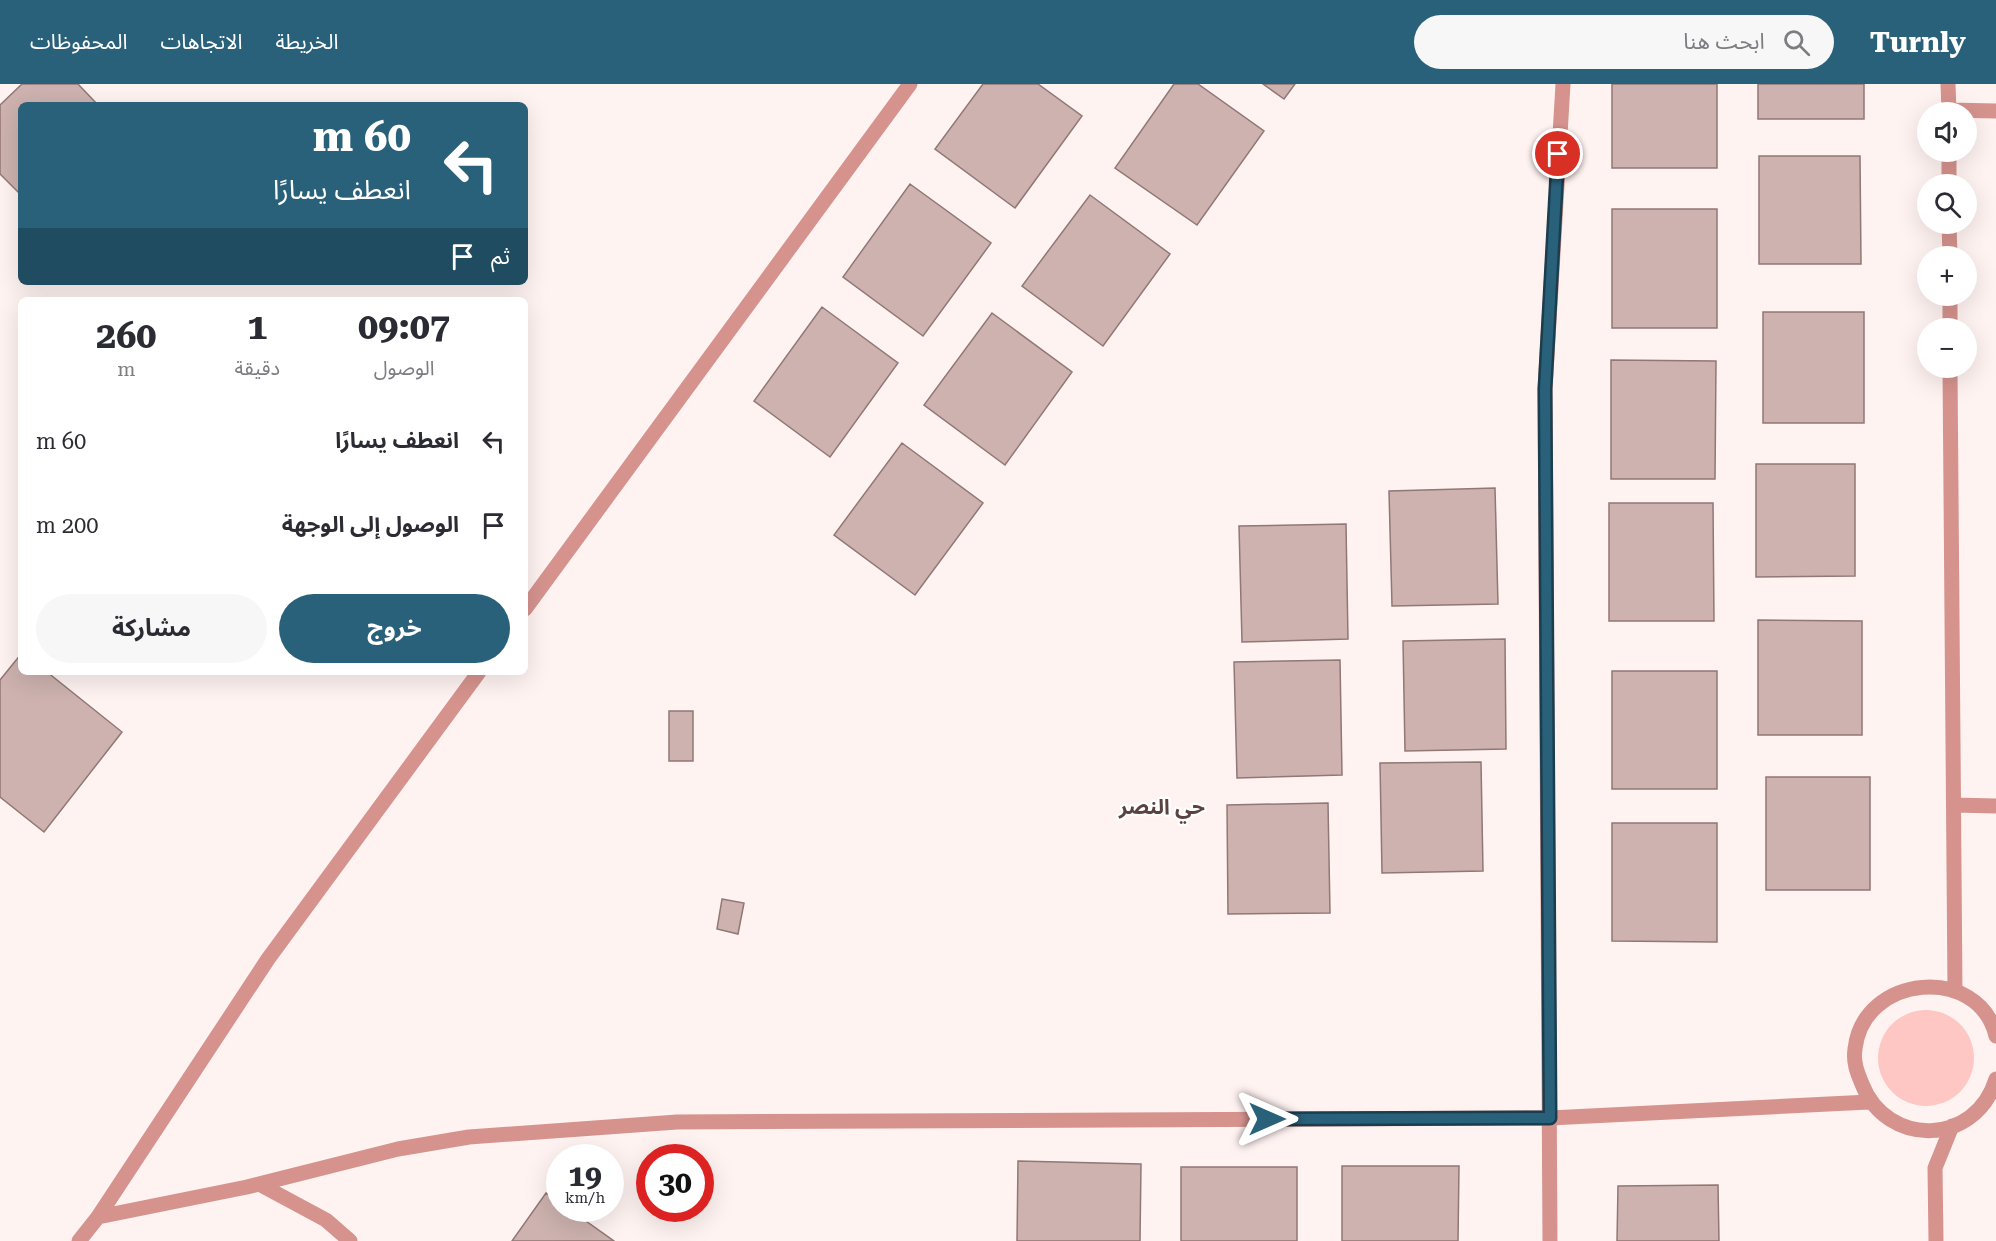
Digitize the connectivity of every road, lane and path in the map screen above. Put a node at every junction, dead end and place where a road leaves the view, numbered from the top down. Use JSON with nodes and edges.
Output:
{"nodes":[{"id":1,"x":910,"y":84,"type":"edge"},
{"id":2,"x":1563,"y":84,"type":"edge"},
{"id":3,"x":1948,"y":84,"type":"edge"},
{"id":4,"x":1948,"y":102,"type":"edge"},
{"id":5,"x":1977,"y":111,"type":"edge"},
{"id":6,"x":1996,"y":111,"type":"edge"},
{"id":7,"x":1950,"y":378,"type":"edge"},
{"id":8,"x":528,"y":605,"type":"edge"},
{"id":9,"x":477,"y":675,"type":"edge"},
{"id":10,"x":1954,"y":805,"type":"junction"},
{"id":11,"x":1996,"y":806,"type":"edge"},
{"id":12,"x":1955,"y":990,"type":"junction"},
{"id":13,"x":1996,"y":1036,"type":"edge"},
{"id":14,"x":1995,"y":1085,"type":"edge"},
{"id":15,"x":1869,"y":1102,"type":"junction"},
{"id":16,"x":1550,"y":1118,"type":"junction"},
{"id":17,"x":1952,"y":1126,"type":"junction"},
{"id":18,"x":259,"y":1184,"type":"junction"},
{"id":19,"x":98,"y":1216,"type":"junction"},
{"id":20,"x":79,"y":1241,"type":"edge"},
{"id":21,"x":350,"y":1241,"type":"edge"},
{"id":22,"x":1550,"y":1241,"type":"edge"},
{"id":23,"x":1936,"y":1241,"type":"edge"}],
"edges":[{"from":1,"to":8,"type":"street"},
{"from":2,"to":16,"type":"street"},
{"from":3,"to":4,"type":"street"},
{"from":5,"to":6,"type":"street"},
{"from":7,"to":10,"type":"street"},
{"from":9,"to":19,"type":"street"},
{"from":10,"to":11,"type":"street"},
{"from":10,"to":12,"type":"street"},
{"from":12,"to":13,"type":"street"},
{"from":12,"to":15,"type":"street"},
{"from":14,"to":17,"type":"street"},
{"from":15,"to":16,"type":"street"},
{"from":15,"to":17,"type":"street"},
{"from":16,"to":18,"type":"street"},
{"from":16,"to":22,"type":"street"},
{"from":17,"to":23,"type":"street"},
{"from":18,"to":19,"type":"street"},
{"from":18,"to":21,"type":"street"},
{"from":19,"to":20,"type":"street"}]}
